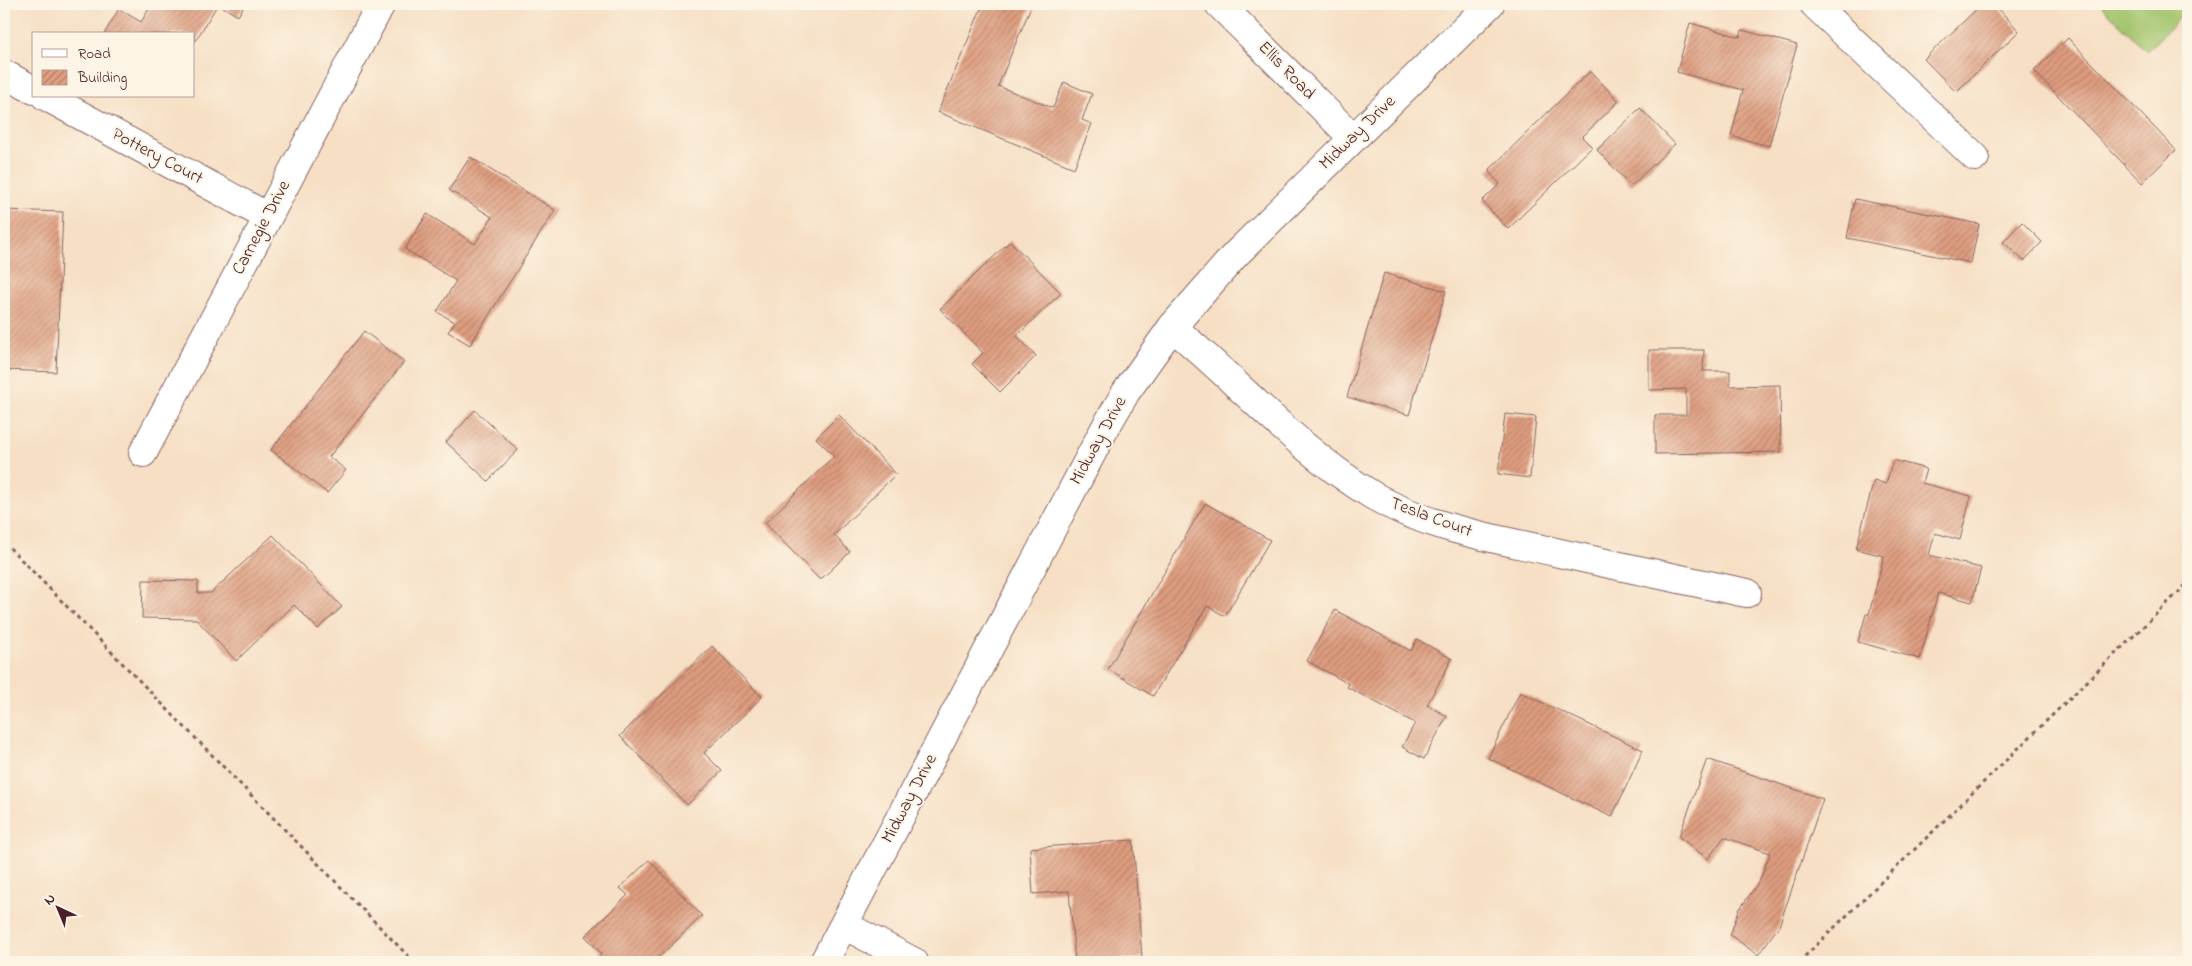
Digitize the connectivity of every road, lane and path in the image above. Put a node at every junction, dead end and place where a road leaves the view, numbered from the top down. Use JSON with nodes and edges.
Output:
{"nodes":[{"id":1,"x":381,"y":4,"type":"edge"},
{"id":2,"x":1220,"y":4,"type":"edge"},
{"id":3,"x":1490,"y":4,"type":"edge"},
{"id":4,"x":1814,"y":4,"type":"edge"},
{"id":5,"x":4,"y":74,"type":"edge"},
{"id":6,"x":32,"y":89,"type":"edge"},
{"id":7,"x":49,"y":98,"type":"edge"},
{"id":8,"x":1353,"y":138,"type":"junction"},
{"id":9,"x":1975,"y":156,"type":"dead end"},
{"id":10,"x":268,"y":217,"type":"junction"},
{"id":11,"x":1172,"y":327,"type":"junction"},
{"id":12,"x":143,"y":453,"type":"dead end"},
{"id":13,"x":4,"y":542,"type":"edge"},
{"id":14,"x":2188,"y":583,"type":"edge"},
{"id":15,"x":1747,"y":594,"type":"dead end"},
{"id":16,"x":844,"y":925,"type":"junction"},
{"id":17,"x":414,"y":962,"type":"edge"},
{"id":18,"x":824,"y":962,"type":"edge"},
{"id":19,"x":914,"y":962,"type":"edge"},
{"id":20,"x":1798,"y":962,"type":"edge"}],
"edges":[{"from":1,"to":10,"type":"street","name":"Carnegie Drive"},
{"from":2,"to":8,"type":"street","name":"Ellis Road"},
{"from":3,"to":8,"type":"street","name":"Midway Drive"},
{"from":4,"to":9,"type":"street"},
{"from":5,"to":6,"type":"street"},
{"from":7,"to":10,"type":"street","name":"Pottery Court"},
{"from":8,"to":11,"type":"street","name":"Midway Drive"},
{"from":10,"to":12,"type":"street","name":"Carnegie Drive"},
{"from":11,"to":15,"type":"street","name":"Tesla Court"},
{"from":11,"to":16,"type":"street","name":"Midway Drive"},
{"from":13,"to":17,"type":"path"},
{"from":14,"to":20,"type":"path"},
{"from":16,"to":18,"type":"street","name":"Midway Drive"},
{"from":16,"to":19,"type":"street"}]}
